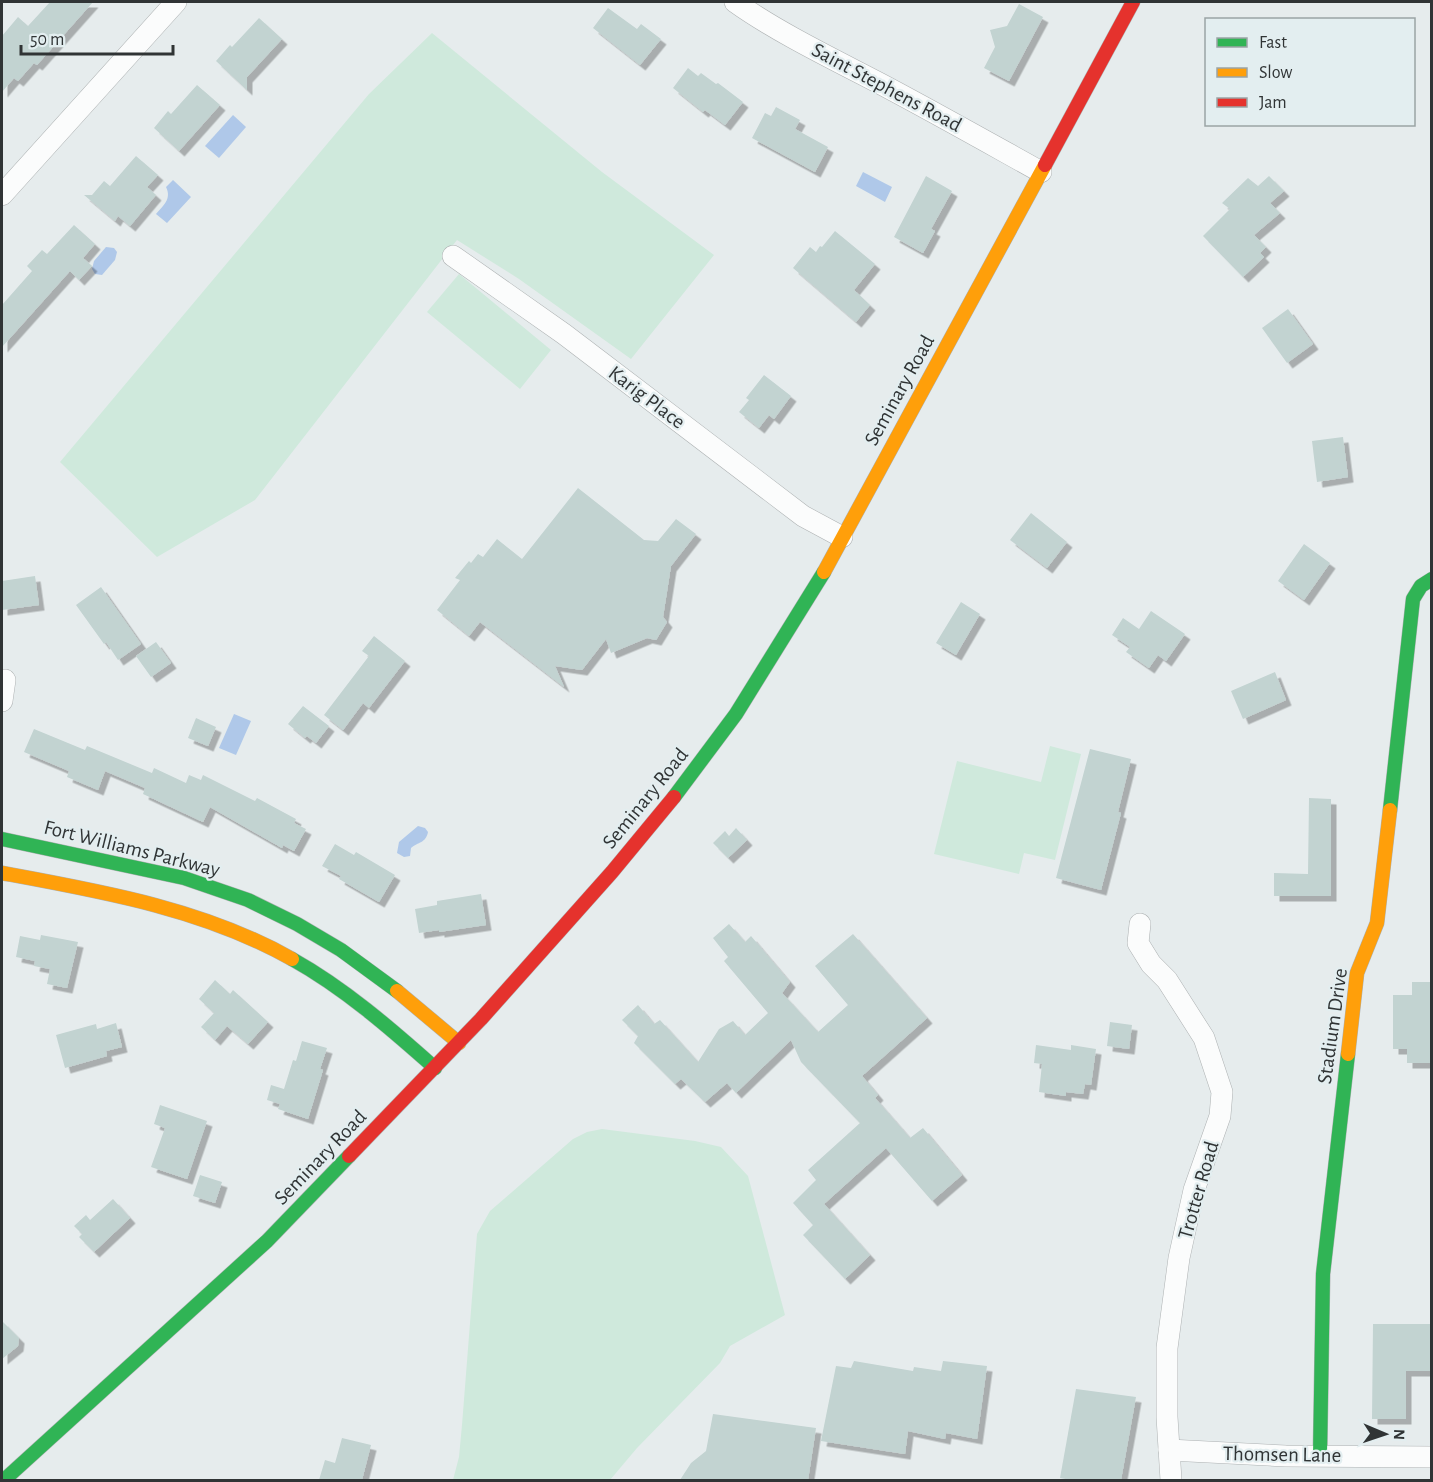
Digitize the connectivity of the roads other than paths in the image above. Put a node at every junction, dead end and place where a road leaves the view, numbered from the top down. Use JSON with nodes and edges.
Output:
{"nodes":[{"id":1,"x":176,"y":2,"type":"edge"},
{"id":2,"x":735,"y":2,"type":"edge"},
{"id":3,"x":1133,"y":2,"type":"edge"},
{"id":4,"x":1041,"y":172,"type":"junction"},
{"id":5,"x":2,"y":195,"type":"edge"},
{"id":6,"x":453,"y":256,"type":"dead end"},
{"id":7,"x":842,"y":537,"type":"junction"},
{"id":8,"x":1431,"y":579,"type":"edge"},
{"id":9,"x":2,"y":839,"type":"edge"},
{"id":10,"x":2,"y":873,"type":"edge"},
{"id":11,"x":1140,"y":924,"type":"dead end"},
{"id":12,"x":459,"y":1043,"type":"junction"},
{"id":13,"x":435,"y":1068,"type":"junction"},
{"id":14,"x":1169,"y":1450,"type":"junction"},
{"id":15,"x":1320,"y":1455,"type":"junction"},
{"id":16,"x":1431,"y":1457,"type":"edge"},
{"id":17,"x":4,"y":1480,"type":"edge"},
{"id":18,"x":1171,"y":1480,"type":"edge"}],
"edges":[{"from":1,"to":5,"type":"street"},
{"from":2,"to":4,"type":"street","name":"Saint Stephens Road"},
{"from":3,"to":4,"type":"street","name":"Seminary Road"},
{"from":4,"to":7,"type":"street","name":"Seminary Road"},
{"from":6,"to":7,"type":"street","name":"Karig Place"},
{"from":7,"to":12,"type":"street","name":"Seminary Road"},
{"from":8,"to":15,"type":"street","name":"Stadium Drive"},
{"from":9,"to":12,"type":"street","name":"Fort Williams Parkway"},
{"from":10,"to":13,"type":"street"},
{"from":11,"to":14,"type":"street","name":"Trotter Road"},
{"from":12,"to":13,"type":"street","name":"Seminary Road"},
{"from":13,"to":17,"type":"street","name":"Seminary Road"},
{"from":14,"to":15,"type":"street","name":"Thomsen Lane"},
{"from":14,"to":18,"type":"street","name":"Trotter Road"},
{"from":15,"to":16,"type":"street","name":"Thomsen Lane"}]}
